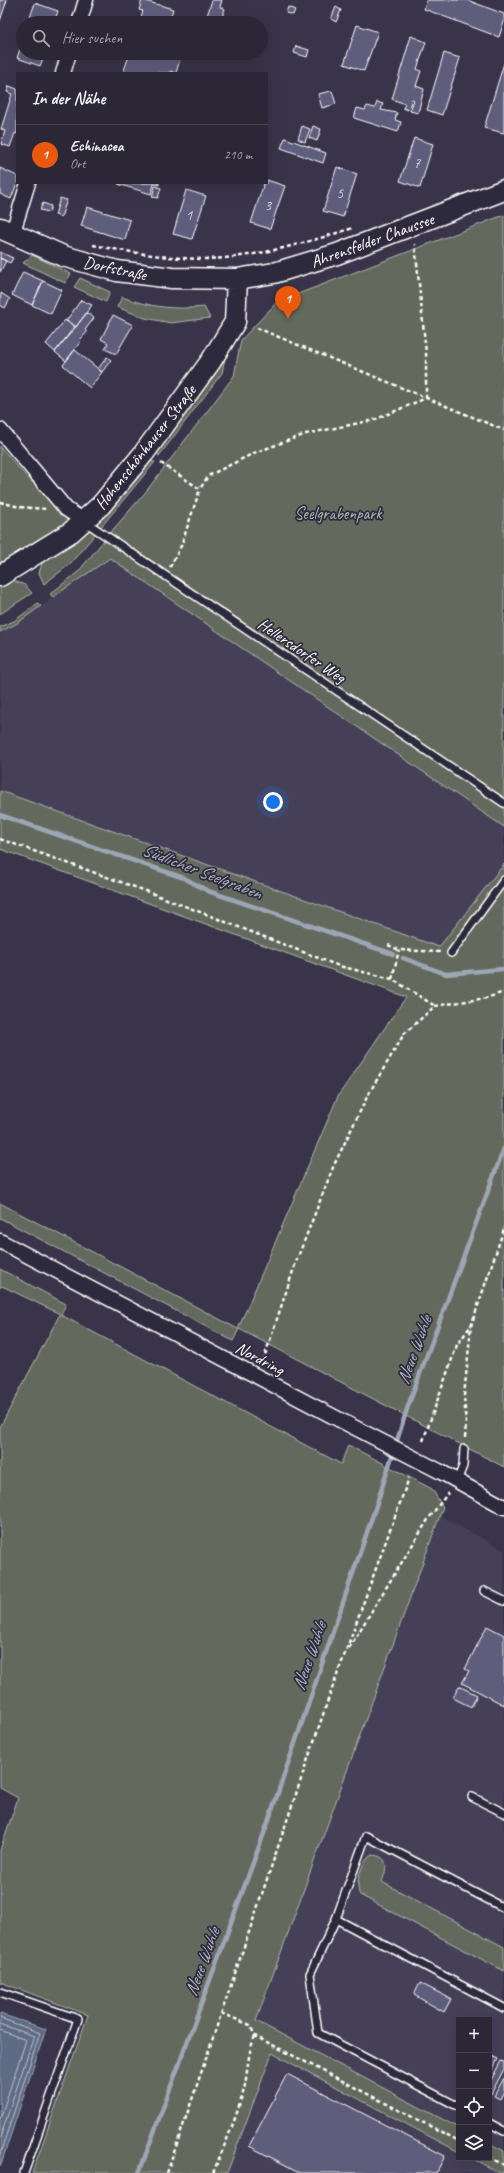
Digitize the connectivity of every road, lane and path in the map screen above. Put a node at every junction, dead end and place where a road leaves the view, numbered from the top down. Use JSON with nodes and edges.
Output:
{"nodes":[{"id":1,"x":86,"y":0,"type":"edge"},
{"id":2,"x":81,"y":16,"type":"edge"},
{"id":3,"x":67,"y":60,"type":"edge"},
{"id":4,"x":63,"y":72,"type":"edge"},
{"id":5,"x":28,"y":184,"type":"edge"},
{"id":6,"x":504,"y":190,"type":"edge"},
{"id":7,"x":357,"y":226,"type":"dead end"},
{"id":8,"x":6,"y":231,"type":"edge"},
{"id":9,"x":92,"y":244,"type":"dead end"},
{"id":10,"x":415,"y":244,"type":"dead end"},
{"id":11,"x":237,"y":279,"type":"junction"},
{"id":12,"x":257,"y":328,"type":"dead end"},
{"id":13,"x":426,"y":398,"type":"junction"},
{"id":14,"x":0,"y":430,"type":"edge"},
{"id":15,"x":504,"y":430,"type":"edge"},
{"id":16,"x":160,"y":463,"type":"dead end"},
{"id":17,"x":200,"y":489,"type":"junction"},
{"id":18,"x":0,"y":502,"type":"edge"},
{"id":19,"x":66,"y":509,"type":"junction"},
{"id":20,"x":84,"y":521,"type":"junction"},
{"id":21,"x":163,"y":573,"type":"junction"},
{"id":22,"x":0,"y":576,"type":"edge"},
{"id":23,"x":504,"y":803,"type":"edge"},
{"id":24,"x":0,"y":839,"type":"edge"},
{"id":25,"x":504,"y":880,"type":"edge"},
{"id":26,"x":498,"y":889,"type":"junction"},
{"id":27,"x":504,"y":894,"type":"edge"},
{"id":28,"x":388,"y":945,"type":"dead end"},
{"id":29,"x":399,"y":950,"type":"junction"},
{"id":30,"x":451,"y":953,"type":"joint"},
{"id":31,"x":392,"y":980,"type":"junction"},
{"id":32,"x":504,"y":992,"type":"edge"},
{"id":33,"x":435,"y":1006,"type":"junction"},
{"id":34,"x":504,"y":1229,"type":"edge"},
{"id":35,"x":0,"y":1241,"type":"edge"},
{"id":36,"x":471,"y":1326,"type":"junction"},
{"id":37,"x":263,"y":1361,"type":"dead end"},
{"id":38,"x":423,"y":1441,"type":"dead end"},
{"id":39,"x":464,"y":1449,"type":"joint"},
{"id":40,"x":409,"y":1478,"type":"dead end"},
{"id":41,"x":457,"y":1481,"type":"junction"},
{"id":42,"x":504,"y":1507,"type":"edge"},
{"id":43,"x":484,"y":1591,"type":"dead end"},
{"id":44,"x":504,"y":1601,"type":"edge"},
{"id":45,"x":346,"y":1653,"type":"junction"},
{"id":46,"x":472,"y":1797,"type":"dead end"},
{"id":47,"x":504,"y":1813,"type":"edge"},
{"id":48,"x":504,"y":1908,"type":"edge"},
{"id":49,"x":336,"y":1919,"type":"junction"},
{"id":50,"x":0,"y":1992,"type":"edge"},
{"id":51,"x":504,"y":2008,"type":"edge"},
{"id":52,"x":221,"y":2013,"type":"junction"},
{"id":53,"x":255,"y":2036,"type":"junction"},
{"id":54,"x":456,"y":2106,"type":"edge"},
{"id":55,"x":492,"y":2125,"type":"edge"},
{"id":56,"x":504,"y":2131,"type":"edge"},
{"id":57,"x":456,"y":2140,"type":"edge"},
{"id":58,"x":492,"y":2159,"type":"edge"},
{"id":59,"x":504,"y":2165,"type":"edge"},
{"id":60,"x":24,"y":2173,"type":"edge"},
{"id":61,"x":167,"y":2173,"type":"edge"},
{"id":62,"x":213,"y":2173,"type":"edge"}],
"edges":[{"from":1,"to":2,"type":"street"},
{"from":3,"to":4,"type":"street"},
{"from":5,"to":8,"type":"street"},
{"from":6,"to":11,"type":"main road","name":"Ahrensfelder Chaussee"},
{"from":7,"to":9,"type":"path"},
{"from":8,"to":11,"type":"main road","name":"Dorfstraße"},
{"from":10,"to":13,"type":"path"},
{"from":11,"to":20,"type":"main road","name":"Hohenschönhauser Straße"},
{"from":12,"to":13,"type":"path"},
{"from":13,"to":15,"type":"path"},
{"from":13,"to":17,"type":"path"},
{"from":14,"to":19,"type":"street"},
{"from":16,"to":17,"type":"path"},
{"from":17,"to":21,"type":"path"},
{"from":18,"to":19,"type":"path"},
{"from":19,"to":20,"type":"street"},
{"from":20,"to":21,"type":"lane","name":"Hellersdorfer Weg"},
{"from":20,"to":22,"type":"main road","name":"Hohenschönhauser Straße"},
{"from":21,"to":23,"type":"lane","name":"Hellersdorfer Weg"},
{"from":24,"to":31,"type":"path"},
{"from":25,"to":26,"type":"lane"},
{"from":26,"to":27,"type":"lane"},
{"from":26,"to":30,"type":"lane"},
{"from":28,"to":29,"type":"path"},
{"from":29,"to":30,"type":"path"},
{"from":29,"to":31,"type":"path"},
{"from":31,"to":33,"type":"path"},
{"from":32,"to":33,"type":"path"},
{"from":33,"to":37,"type":"path"},
{"from":34,"to":36,"type":"path"},
{"from":35,"to":41,"type":"street","name":"Nordring","bridge":true},
{"from":36,"to":38,"type":"path"},
{"from":36,"to":39,"type":"path"},
{"from":39,"to":41,"type":"lane"},
{"from":40,"to":45,"type":"path"},
{"from":41,"to":42,"type":"street","name":"Nordring"},
{"from":41,"to":45,"type":"path"},
{"from":43,"to":44,"type":"lane"},
{"from":45,"to":52,"type":"path"},
{"from":46,"to":47,"type":"lane"},
{"from":48,"to":49,"type":"lane"},
{"from":49,"to":51,"type":"lane"},
{"from":49,"to":54,"type":"lane"},
{"from":50,"to":60,"type":"lane"},
{"from":52,"to":53,"type":"path"},
{"from":52,"to":61,"type":"path"},
{"from":53,"to":57,"type":"path"},
{"from":53,"to":62,"type":"path"},
{"from":55,"to":56,"type":"lane"},
{"from":58,"to":59,"type":"path"}]}
